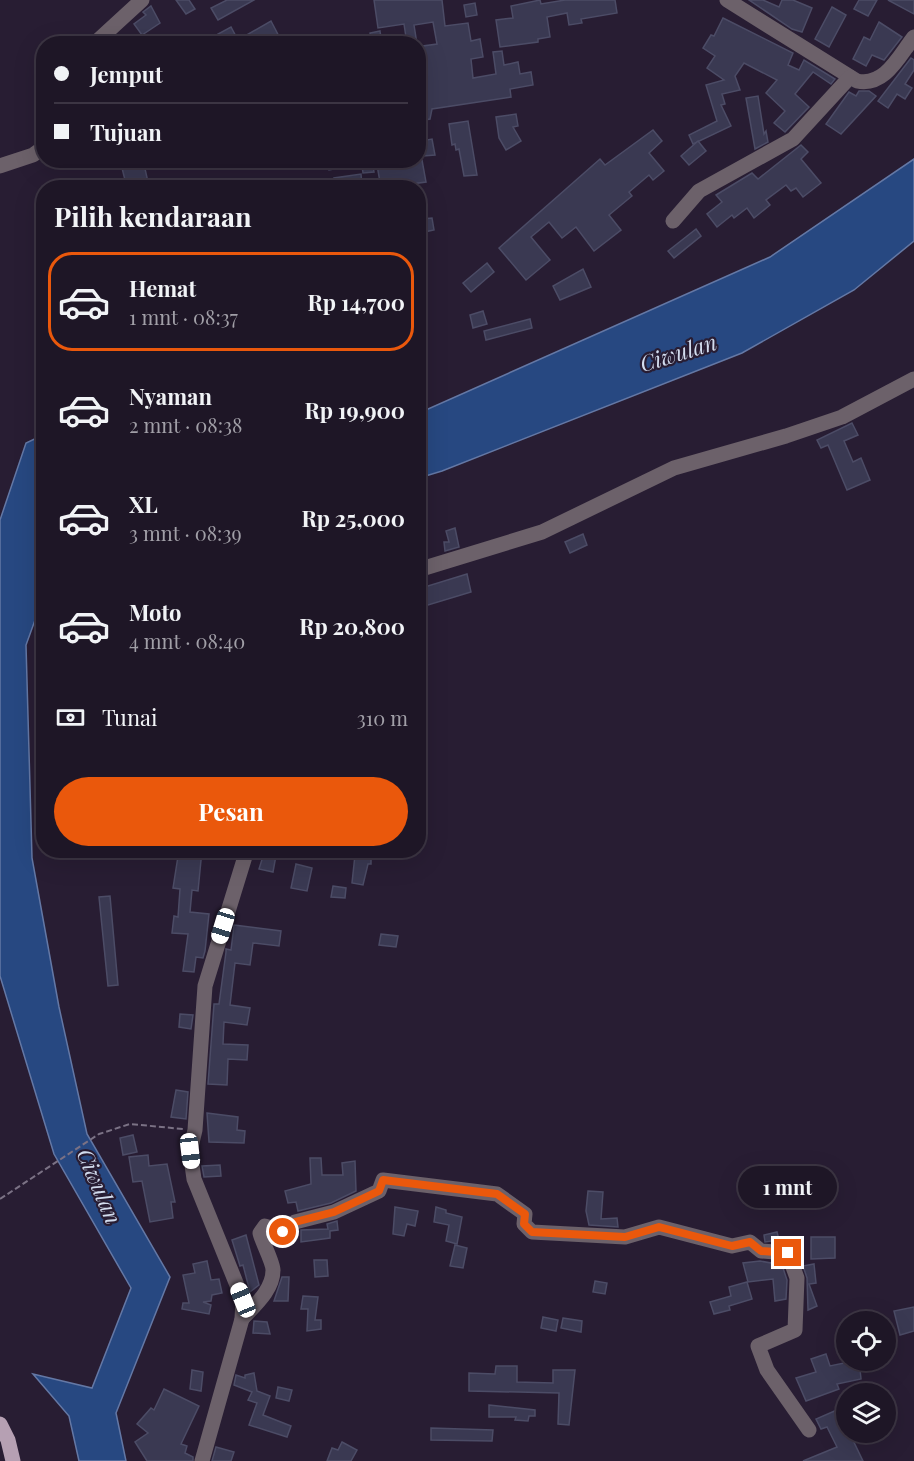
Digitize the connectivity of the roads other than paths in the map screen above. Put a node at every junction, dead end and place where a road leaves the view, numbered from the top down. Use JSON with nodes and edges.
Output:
{"nodes":[{"id":1,"x":142,"y":0,"type":"edge"},
{"id":2,"x":727,"y":0,"type":"edge"},
{"id":3,"x":103,"y":36,"type":"edge"},
{"id":4,"x":914,"y":37,"type":"edge"},
{"id":5,"x":850,"y":77,"type":"junction"},
{"id":6,"x":36,"y":152,"type":"edge"},
{"id":7,"x":0,"y":166,"type":"edge"},
{"id":8,"x":673,"y":221,"type":"dead end"},
{"id":9,"x":914,"y":378,"type":"edge"},
{"id":10,"x":426,"y":568,"type":"edge"},
{"id":11,"x":245,"y":858,"type":"edge"},
{"id":12,"x":242,"y":1318,"type":"junction"},
{"id":13,"x":0,"y":1424,"type":"edge"},
{"id":14,"x":809,"y":1430,"type":"dead end"},
{"id":15,"x":13,"y":1461,"type":"edge"},
{"id":16,"x":202,"y":1461,"type":"edge"}],
"edges":[{"from":1,"to":3,"type":"street"},
{"from":2,"to":5,"type":"street"},
{"from":4,"to":5,"type":"street"},
{"from":5,"to":8,"type":"street"},
{"from":6,"to":7,"type":"street"},
{"from":9,"to":10,"type":"street"},
{"from":11,"to":12,"type":"street"},
{"from":12,"to":14,"type":"street"},
{"from":12,"to":16,"type":"street"},
{"from":13,"to":15,"type":"main road"}]}
